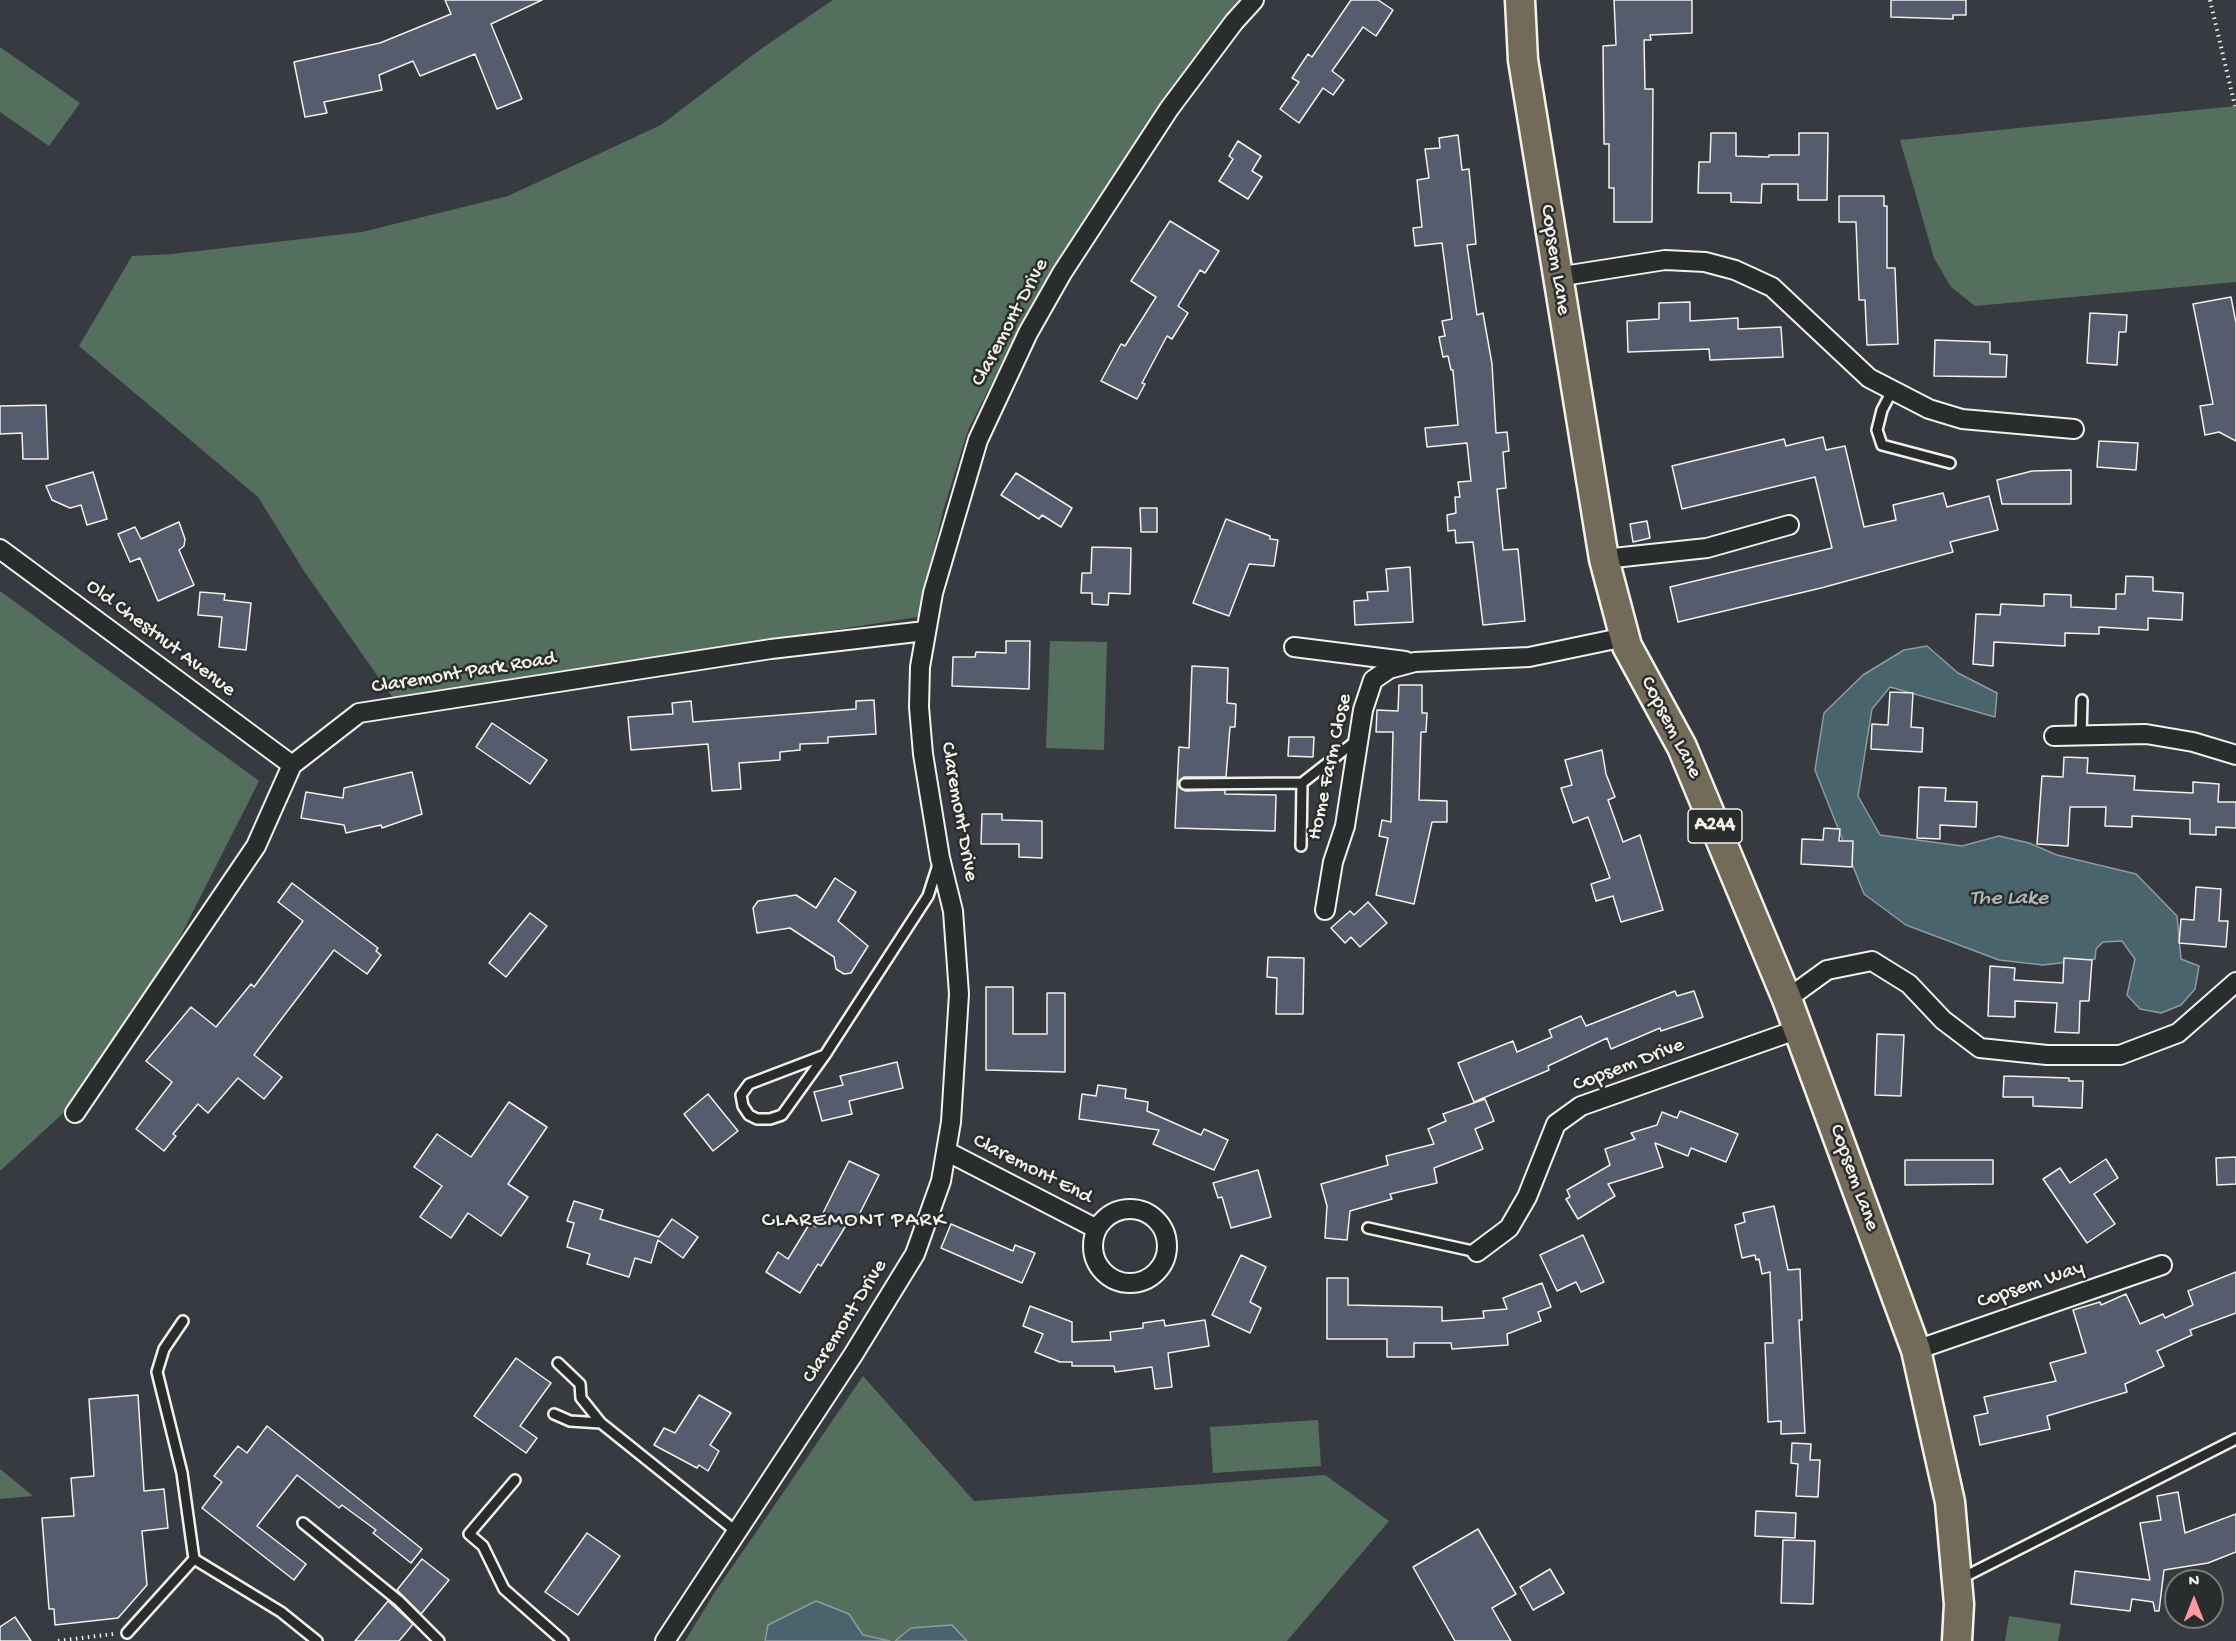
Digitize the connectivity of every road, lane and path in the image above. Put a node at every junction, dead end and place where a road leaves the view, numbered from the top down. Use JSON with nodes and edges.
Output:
{"nodes":[{"id":1,"x":1254,"y":0,"type":"edge"},
{"id":2,"x":1520,"y":0,"type":"edge"},
{"id":3,"x":2210,"y":0,"type":"edge"},
{"id":4,"x":2235,"y":106,"type":"edge"},
{"id":5,"x":1557,"y":277,"type":"junction"},
{"id":6,"x":1892,"y":391,"type":"junction"},
{"id":7,"x":2074,"y":429,"type":"dead end"},
{"id":8,"x":1950,"y":463,"type":"dead end"},
{"id":9,"x":1789,"y":525,"type":"dead end"},
{"id":10,"x":0,"y":549,"type":"edge"},
{"id":11,"x":1604,"y":559,"type":"junction"},
{"id":12,"x":925,"y":632,"type":"junction"},
{"id":13,"x":1625,"y":638,"type":"junction"},
{"id":14,"x":1294,"y":647,"type":"dead end"},
{"id":15,"x":1416,"y":662,"type":"junction"},
{"id":16,"x":2082,"y":700,"type":"dead end"},
{"id":17,"x":2054,"y":736,"type":"dead end"},
{"id":18,"x":2081,"y":736,"type":"junction"},
{"id":19,"x":1359,"y":739,"type":"junction"},
{"id":20,"x":2236,"y":755,"type":"edge"},
{"id":21,"x":292,"y":765,"type":"junction"},
{"id":22,"x":1185,"y":783,"type":"dead end"},
{"id":23,"x":1302,"y":783,"type":"junction"},
{"id":24,"x":1301,"y":846,"type":"dead end"},
{"id":25,"x":940,"y":858,"type":"junction"},
{"id":26,"x":1325,"y":910,"type":"dead end"},
{"id":27,"x":2236,"y":982,"type":"edge"},
{"id":28,"x":1787,"y":999,"type":"junction"},
{"id":29,"x":1798,"y":1029,"type":"junction"},
{"id":30,"x":825,"y":1055,"type":"junction"},
{"id":31,"x":75,"y":1113,"type":"dead end"},
{"id":32,"x":946,"y":1151,"type":"junction"},
{"id":33,"x":1368,"y":1228,"type":"dead end"},
{"id":34,"x":1097,"y":1229,"type":"junction"},
{"id":35,"x":1477,"y":1252,"type":"joint"},
{"id":36,"x":2162,"y":1265,"type":"dead end"},
{"id":37,"x":183,"y":1321,"type":"dead end"},
{"id":38,"x":1916,"y":1350,"type":"junction"},
{"id":39,"x":558,"y":1363,"type":"dead end"},
{"id":40,"x":554,"y":1414,"type":"dead end"},
{"id":41,"x":601,"y":1423,"type":"junction"},
{"id":42,"x":2236,"y":1439,"type":"edge"},
{"id":43,"x":515,"y":1480,"type":"dead end"},
{"id":44,"x":303,"y":1523,"type":"dead end"},
{"id":45,"x":738,"y":1533,"type":"junction"},
{"id":46,"x":194,"y":1559,"type":"junction"},
{"id":47,"x":1957,"y":1581,"type":"junction"},
{"id":48,"x":127,"y":1634,"type":"joint"},
{"id":49,"x":58,"y":1641,"type":"edge"},
{"id":50,"x":317,"y":1641,"type":"edge"},
{"id":51,"x":439,"y":1641,"type":"edge"},
{"id":52,"x":563,"y":1641,"type":"edge"},
{"id":53,"x":665,"y":1641,"type":"edge"},
{"id":54,"x":1957,"y":1641,"type":"edge"}],
"edges":[{"from":1,"to":12,"type":"street","name":"Claremont Drive"},
{"from":2,"to":5,"type":"main road","name":"Copsem Lane","number":"A244"},
{"from":3,"to":4,"type":"path"},
{"from":5,"to":6,"type":"street"},
{"from":5,"to":11,"type":"main road","name":"Copsem Lane","number":"A244"},
{"from":6,"to":7,"type":"street"},
{"from":6,"to":8,"type":"lane"},
{"from":9,"to":11,"type":"street"},
{"from":10,"to":21,"type":"street","name":"Old Chestnut Avenue"},
{"from":11,"to":13,"type":"main road","name":"Copsem Lane","number":"A244"},
{"from":12,"to":21,"type":"street","name":"Claremont Park Road"},
{"from":12,"to":25,"type":"street","name":"Claremont Drive"},
{"from":13,"to":15,"type":"street","name":"Home Farm Close"},
{"from":13,"to":28,"type":"main road","name":"Copsem Lane","number":"A244"},
{"from":14,"to":15,"type":"street","name":"Home Farm Close"},
{"from":15,"to":19,"type":"street","name":"Home Farm Close"},
{"from":16,"to":18,"type":"lane"},
{"from":17,"to":18,"type":"street"},
{"from":18,"to":20,"type":"street"},
{"from":19,"to":23,"type":"lane"},
{"from":19,"to":26,"type":"street","name":"Home Farm Close"},
{"from":21,"to":31,"type":"street","name":"Claremont Park Road"},
{"from":22,"to":23,"type":"lane"},
{"from":23,"to":24,"type":"lane"},
{"from":25,"to":30,"type":"lane"},
{"from":25,"to":32,"type":"street","name":"Claremont Drive"},
{"from":27,"to":28,"type":"street"},
{"from":28,"to":29,"type":"main road","name":"Copsem Lane","number":"A244"},
{"from":29,"to":35,"type":"street","name":"Copsem Drive"},
{"from":29,"to":38,"type":"main road","name":"Copsem Lane","number":"A244"},
{"from":30,"to":30,"type":"lane"},
{"from":32,"to":34,"type":"street","name":"Claremont End"},
{"from":32,"to":45,"type":"street","name":"Claremont Drive"},
{"from":33,"to":35,"type":"lane"},
{"from":34,"to":34,"type":"street","name":"Claremont End"},
{"from":36,"to":38,"type":"street","name":"Copsem Way"},
{"from":37,"to":46,"type":"lane"},
{"from":38,"to":47,"type":"main road","name":"Copsem Lane","number":"A244"},
{"from":39,"to":41,"type":"lane"},
{"from":40,"to":41,"type":"lane"},
{"from":41,"to":45,"type":"lane"},
{"from":42,"to":47,"type":"lane"},
{"from":43,"to":52,"type":"lane"},
{"from":44,"to":51,"type":"lane"},
{"from":45,"to":53,"type":"street","name":"Claremont Drive"},
{"from":46,"to":48,"type":"lane"},
{"from":46,"to":50,"type":"lane"},
{"from":47,"to":54,"type":"main road","name":"Copsem Lane","number":"A244"},
{"from":48,"to":49,"type":"path"}]}
